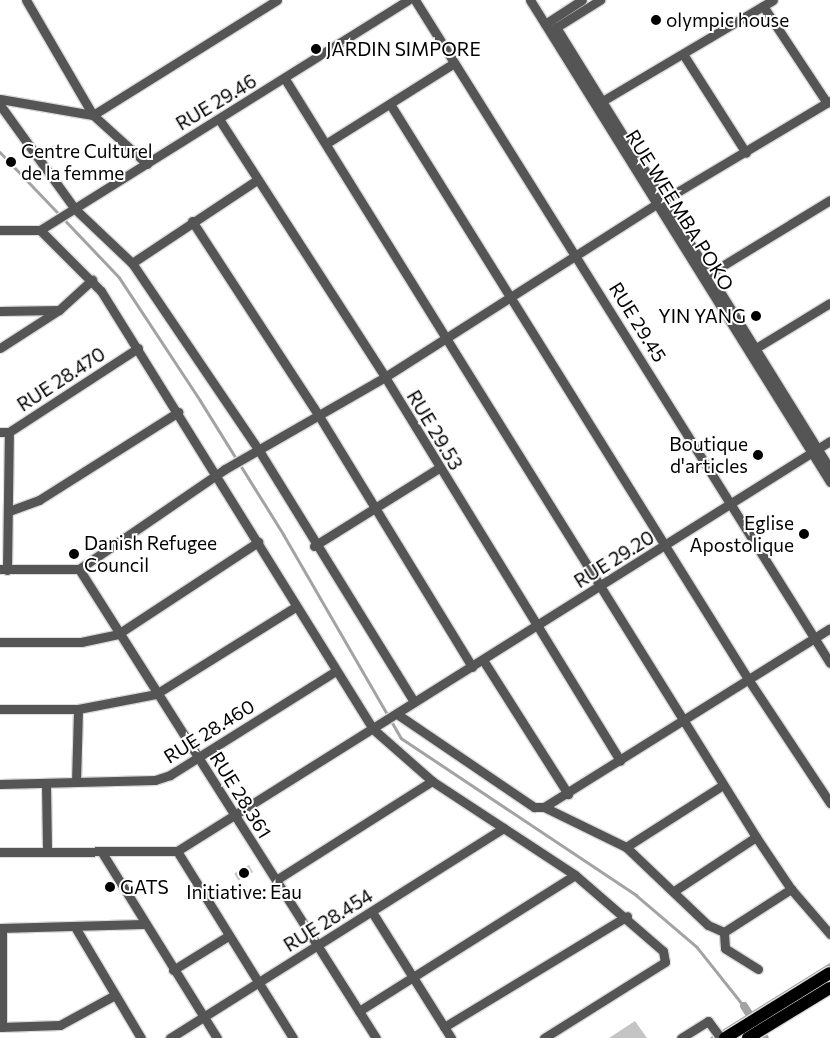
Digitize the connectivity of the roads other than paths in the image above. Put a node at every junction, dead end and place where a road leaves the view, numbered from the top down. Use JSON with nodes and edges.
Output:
{"nodes":[{"id":1,"x":26,"y":0,"type":"edge"},
{"id":2,"x":277,"y":0,"type":"edge"},
{"id":3,"x":408,"y":0,"type":"edge"},
{"id":4,"x":415,"y":0,"type":"edge"},
{"id":5,"x":530,"y":0,"type":"edge"},
{"id":6,"x":582,"y":0,"type":"edge"},
{"id":7,"x":600,"y":0,"type":"edge"},
{"id":8,"x":773,"y":0,"type":"edge"},
{"id":9,"x":763,"y":6,"type":"junction"},
{"id":10,"x":550,"y":28,"type":"junction"},
{"id":11,"x":683,"y":54,"type":"junction"},
{"id":12,"x":454,"y":63,"type":"junction"},
{"id":13,"x":285,"y":79,"type":"junction"},
{"id":14,"x":0,"y":99,"type":"edge"},
{"id":15,"x":829,"y":102,"type":"edge"},
{"id":16,"x":599,"y":103,"type":"junction"},
{"id":17,"x":390,"y":104,"type":"junction"},
{"id":18,"x":0,"y":105,"type":"edge"},
{"id":19,"x":93,"y":115,"type":"junction"},
{"id":20,"x":219,"y":119,"type":"junction"},
{"id":21,"x":327,"y":143,"type":"junction"},
{"id":22,"x":746,"y":153,"type":"junction"},
{"id":23,"x":148,"y":164,"type":"junction"},
{"id":24,"x":257,"y":180,"type":"junction"},
{"id":25,"x":830,"y":200,"type":"edge"},
{"id":26,"x":660,"y":202,"type":"junction"},
{"id":27,"x":75,"y":209,"type":"junction"},
{"id":28,"x":192,"y":221,"type":"junction"},
{"id":29,"x":0,"y":230,"type":"edge"},
{"id":30,"x":40,"y":230,"type":"junction"},
{"id":31,"x":577,"y":255,"type":"junction"},
{"id":32,"x":132,"y":263,"type":"junction"},
{"id":33,"x":706,"y":276,"type":"junction"},
{"id":34,"x":92,"y":280,"type":"junction"},
{"id":35,"x":511,"y":296,"type":"junction"},
{"id":36,"x":830,"y":303,"type":"edge"},
{"id":37,"x":59,"y":310,"type":"junction"},
{"id":38,"x":0,"y":311,"type":"edge"},
{"id":39,"x":446,"y":337,"type":"junction"},
{"id":40,"x":0,"y":348,"type":"edge"},
{"id":41,"x":138,"y":348,"type":"junction"},
{"id":42,"x":752,"y":350,"type":"junction"},
{"id":43,"x":385,"y":377,"type":"junction"},
{"id":44,"x":178,"y":412,"type":"junction"},
{"id":45,"x":319,"y":416,"type":"junction"},
{"id":46,"x":4,"y":432,"type":"edge"},
{"id":47,"x":830,"y":441,"type":"edge"},
{"id":48,"x":256,"y":451,"type":"junction"},
{"id":49,"x":815,"y":451,"type":"junction"},
{"id":50,"x":439,"y":468,"type":"junction"},
{"id":51,"x":830,"y":468,"type":"edge"},
{"id":52,"x":217,"y":475,"type":"junction"},
{"id":53,"x":830,"y":482,"type":"edge"},
{"id":54,"x":731,"y":504,"type":"junction"},
{"id":55,"x":374,"y":509,"type":"junction"},
{"id":56,"x":9,"y":511,"type":"junction"},
{"id":57,"x":258,"y":542,"type":"junction"},
{"id":58,"x":667,"y":544,"type":"junction"},
{"id":59,"x":314,"y":546,"type":"junction"},
{"id":60,"x":4,"y":569,"type":"edge"},
{"id":61,"x":79,"y":569,"type":"junction"},
{"id":62,"x":602,"y":585,"type":"junction"},
{"id":63,"x":295,"y":607,"type":"junction"},
{"id":64,"x":538,"y":626,"type":"junction"},
{"id":65,"x":830,"y":628,"type":"edge"},
{"id":66,"x":118,"y":634,"type":"junction"},
{"id":67,"x":814,"y":638,"type":"junction"},
{"id":68,"x":0,"y":642,"type":"edge"},
{"id":69,"x":483,"y":660,"type":"junction"},
{"id":70,"x":830,"y":663,"type":"edge"},
{"id":71,"x":472,"y":667,"type":"junction"},
{"id":72,"x":334,"y":672,"type":"junction"},
{"id":73,"x":748,"y":679,"type":"junction"},
{"id":74,"x":156,"y":694,"type":"junction"},
{"id":75,"x":414,"y":702,"type":"junction"},
{"id":76,"x":0,"y":709,"type":"edge"},
{"id":77,"x":78,"y":709,"type":"junction"},
{"id":78,"x":396,"y":715,"type":"junction"},
{"id":79,"x":683,"y":721,"type":"junction"},
{"id":80,"x":373,"y":729,"type":"junction"},
{"id":81,"x":197,"y":757,"type":"junction"},
{"id":82,"x":620,"y":761,"type":"junction"},
{"id":83,"x":432,"y":781,"type":"junction"},
{"id":84,"x":76,"y":782,"type":"junction"},
{"id":85,"x":0,"y":784,"type":"edge"},
{"id":86,"x":46,"y":785,"type":"junction"},
{"id":87,"x":723,"y":785,"type":"junction"},
{"id":88,"x":568,"y":794,"type":"junction"},
{"id":89,"x":830,"y":803,"type":"edge"},
{"id":90,"x":544,"y":807,"type":"junction"},
{"id":91,"x":234,"y":816,"type":"junction"},
{"id":92,"x":503,"y":828,"type":"junction"},
{"id":93,"x":756,"y":836,"type":"junction"},
{"id":94,"x":626,"y":847,"type":"junction"},
{"id":95,"x":48,"y":851,"type":"junction"},
{"id":96,"x":101,"y":851,"type":"junction"},
{"id":97,"x":0,"y":852,"type":"edge"},
{"id":98,"x":177,"y":852,"type":"junction"},
{"id":99,"x":575,"y":875,"type":"junction"},
{"id":100,"x":276,"y":880,"type":"junction"},
{"id":101,"x":791,"y":889,"type":"junction"},
{"id":102,"x":674,"y":891,"type":"junction"},
{"id":103,"x":372,"y":912,"type":"junction"},
{"id":104,"x":627,"y":916,"type":"junction"},
{"id":105,"x":143,"y":924,"type":"junction"},
{"id":106,"x":76,"y":926,"type":"junction"},
{"id":107,"x":1,"y":928,"type":"edge"},
{"id":108,"x":724,"y":932,"type":"junction"},
{"id":109,"x":830,"y":934,"type":"edge"},
{"id":110,"x":228,"y":936,"type":"junction"},
{"id":111,"x":317,"y":946,"type":"junction"},
{"id":112,"x":173,"y":970,"type":"junction"},
{"id":113,"x":758,"y":970,"type":"dead end"},
{"id":114,"x":830,"y":973,"type":"edge"},
{"id":115,"x":411,"y":978,"type":"junction"},
{"id":116,"x":258,"y":984,"type":"junction"},
{"id":117,"x":830,"y":988,"type":"edge"},
{"id":118,"x":113,"y":996,"type":"junction"},
{"id":119,"x":359,"y":1011,"type":"junction"},
{"id":120,"x":203,"y":1017,"type":"junction"},
{"id":121,"x":768,"y":1018,"type":"junction"},
{"id":122,"x":1,"y":1027,"type":"edge"},
{"id":123,"x":444,"y":1027,"type":"junction"},
{"id":124,"x":742,"y":1034,"type":"edge"},
{"id":125,"x":141,"y":1038,"type":"edge"},
{"id":126,"x":170,"y":1038,"type":"edge"},
{"id":127,"x":217,"y":1038,"type":"edge"},
{"id":128,"x":293,"y":1038,"type":"edge"},
{"id":129,"x":376,"y":1038,"type":"edge"},
{"id":130,"x":451,"y":1038,"type":"edge"},
{"id":131,"x":544,"y":1038,"type":"edge"},
{"id":132,"x":681,"y":1038,"type":"edge"},
{"id":133,"x":723,"y":1038,"type":"edge"}],
"edges":[{"from":1,"to":19,"type":"street"},
{"from":2,"to":19,"type":"street"},
{"from":3,"to":13,"type":"street","name":"RUE 29.46"},
{"from":4,"to":12,"type":"street","name":"RUE 29.45"},
{"from":5,"to":10,"type":"street","name":"RUE WEEMBA POKO"},
{"from":6,"to":10,"type":"street"},
{"from":7,"to":10,"type":"street"},
{"from":8,"to":9,"type":"street"},
{"from":9,"to":11,"type":"street"},
{"from":9,"to":15,"type":"street"},
{"from":10,"to":16,"type":"street","name":"RUE WEEMBA POKO"},
{"from":11,"to":16,"type":"street"},
{"from":11,"to":22,"type":"street"},
{"from":12,"to":17,"type":"street"},
{"from":12,"to":31,"type":"street","name":"RUE 29.45"},
{"from":13,"to":20,"type":"street","name":"RUE 29.46"},
{"from":13,"to":21,"type":"street"},
{"from":14,"to":19,"type":"street"},
{"from":15,"to":22,"type":"street"},
{"from":16,"to":26,"type":"street","name":"RUE WEEMBA POKO"},
{"from":17,"to":21,"type":"street"},
{"from":17,"to":35,"type":"street"},
{"from":18,"to":27,"type":"street"},
{"from":19,"to":23,"type":"street"},
{"from":20,"to":23,"type":"street","name":"RUE 29.46"},
{"from":20,"to":24,"type":"street","name":"RUE 29.53"},
{"from":21,"to":39,"type":"street"},
{"from":22,"to":26,"type":"street"},
{"from":23,"to":27,"type":"street","name":"RUE 29.46"},
{"from":24,"to":28,"type":"street"},
{"from":24,"to":43,"type":"street","name":"RUE 29.53"},
{"from":25,"to":33,"type":"street"},
{"from":26,"to":31,"type":"street"},
{"from":26,"to":33,"type":"street","name":"RUE WEEMBA POKO"},
{"from":27,"to":30,"type":"street","name":"RUE 29.46"},
{"from":27,"to":32,"type":"street"},
{"from":28,"to":32,"type":"street"},
{"from":28,"to":45,"type":"street"},
{"from":29,"to":30,"type":"street"},
{"from":30,"to":34,"type":"street"},
{"from":31,"to":35,"type":"street"},
{"from":31,"to":54,"type":"street","name":"RUE 29.45"},
{"from":32,"to":48,"type":"street"},
{"from":33,"to":42,"type":"street","name":"RUE WEEMBA POKO"},
{"from":34,"to":37,"type":"street"},
{"from":34,"to":41,"type":"street"},
{"from":35,"to":39,"type":"street"},
{"from":35,"to":58,"type":"street"},
{"from":36,"to":42,"type":"street"},
{"from":37,"to":38,"type":"street"},
{"from":37,"to":40,"type":"street"},
{"from":39,"to":43,"type":"street"},
{"from":39,"to":62,"type":"street"},
{"from":41,"to":44,"type":"street"},
{"from":41,"to":46,"type":"street","name":"RUE 28.470"},
{"from":42,"to":49,"type":"street","name":"RUE WEEMBA POKO"},
{"from":43,"to":45,"type":"street"},
{"from":43,"to":50,"type":"street","name":"RUE 29.53"},
{"from":44,"to":52,"type":"street"},
{"from":44,"to":56,"type":"street"},
{"from":45,"to":48,"type":"street"},
{"from":45,"to":55,"type":"street"},
{"from":46,"to":56,"type":"street"},
{"from":47,"to":49,"type":"street","name":"RUE 29.20"},
{"from":48,"to":52,"type":"street"},
{"from":48,"to":59,"type":"street"},
{"from":49,"to":51,"type":"street","name":"RUE WEEMBA POKO"},
{"from":49,"to":53,"type":"street","name":"RUE WEEMBA POKO"},
{"from":49,"to":54,"type":"street","name":"RUE 29.20"},
{"from":50,"to":55,"type":"street"},
{"from":50,"to":64,"type":"street","name":"RUE 29.53"},
{"from":52,"to":57,"type":"street"},
{"from":52,"to":61,"type":"street"},
{"from":54,"to":58,"type":"street","name":"RUE 29.20"},
{"from":54,"to":67,"type":"street","name":"RUE 29.45"},
{"from":55,"to":59,"type":"street"},
{"from":55,"to":71,"type":"street"},
{"from":56,"to":60,"type":"street"},
{"from":57,"to":63,"type":"street"},
{"from":57,"to":66,"type":"street"},
{"from":58,"to":62,"type":"street","name":"RUE 29.20"},
{"from":58,"to":73,"type":"street"},
{"from":59,"to":75,"type":"street"},
{"from":60,"to":61,"type":"street"},
{"from":61,"to":66,"type":"street","name":"RUE 28.361"},
{"from":62,"to":64,"type":"street","name":"RUE 29.20"},
{"from":62,"to":79,"type":"street"},
{"from":63,"to":72,"type":"street"},
{"from":63,"to":74,"type":"street"},
{"from":64,"to":69,"type":"street","name":"RUE 29.20"},
{"from":64,"to":82,"type":"street","name":"RUE 29.53"},
{"from":65,"to":67,"type":"street"},
{"from":66,"to":68,"type":"street"},
{"from":66,"to":74,"type":"street","name":"RUE 28.361"},
{"from":67,"to":70,"type":"street","name":"RUE 29.45"},
{"from":67,"to":73,"type":"street"},
{"from":69,"to":71,"type":"street","name":"RUE 29.20"},
{"from":69,"to":88,"type":"street"},
{"from":71,"to":75,"type":"street","name":"RUE 29.20"},
{"from":72,"to":80,"type":"street"},
{"from":72,"to":81,"type":"street","name":"RUE 28.460"},
{"from":73,"to":79,"type":"street"},
{"from":73,"to":89,"type":"street"},
{"from":74,"to":77,"type":"street"},
{"from":74,"to":81,"type":"street","name":"RUE 28.361"},
{"from":75,"to":78,"type":"street","name":"RUE 29.20"},
{"from":76,"to":77,"type":"street"},
{"from":77,"to":84,"type":"street"},
{"from":78,"to":80,"type":"street"},
{"from":78,"to":90,"type":"street"},
{"from":79,"to":82,"type":"street"},
{"from":79,"to":87,"type":"street"},
{"from":80,"to":83,"type":"street"},
{"from":80,"to":91,"type":"street"},
{"from":81,"to":84,"type":"street","name":"RUE 28.460"},
{"from":81,"to":91,"type":"street","name":"RUE 28.361"},
{"from":82,"to":88,"type":"street"},
{"from":83,"to":92,"type":"street"},
{"from":83,"to":100,"type":"street"},
{"from":84,"to":86,"type":"street","name":"RUE 28.460"},
{"from":85,"to":86,"type":"street","name":"RUE 28.460"},
{"from":86,"to":95,"type":"street"},
{"from":87,"to":93,"type":"street"},
{"from":87,"to":94,"type":"street"},
{"from":88,"to":90,"type":"street"},
{"from":90,"to":94,"type":"street"},
{"from":91,"to":98,"type":"street"},
{"from":91,"to":100,"type":"street","name":"RUE 28.361"},
{"from":92,"to":99,"type":"street"},
{"from":92,"to":103,"type":"street","name":"RUE 28.454"},
{"from":93,"to":101,"type":"street"},
{"from":93,"to":102,"type":"street"},
{"from":94,"to":102,"type":"street"},
{"from":95,"to":96,"type":"street"},
{"from":95,"to":97,"type":"street"},
{"from":96,"to":98,"type":"street"},
{"from":96,"to":105,"type":"street"},
{"from":98,"to":110,"type":"street"},
{"from":99,"to":104,"type":"street"},
{"from":99,"to":115,"type":"street"},
{"from":100,"to":111,"type":"street","name":"RUE 28.361"},
{"from":101,"to":108,"type":"street"},
{"from":101,"to":109,"type":"street"},
{"from":102,"to":108,"type":"street"},
{"from":103,"to":111,"type":"street","name":"RUE 28.454"},
{"from":103,"to":115,"type":"street"},
{"from":104,"to":123,"type":"street"},
{"from":104,"to":131,"type":"street"},
{"from":105,"to":106,"type":"street"},
{"from":105,"to":112,"type":"street"},
{"from":106,"to":107,"type":"street"},
{"from":106,"to":118,"type":"street"},
{"from":107,"to":122,"type":"street"},
{"from":108,"to":113,"type":"street"},
{"from":110,"to":112,"type":"street"},
{"from":110,"to":116,"type":"street"},
{"from":111,"to":116,"type":"street","name":"RUE 28.454"},
{"from":111,"to":119,"type":"street","name":"RUE 28.361"},
{"from":112,"to":120,"type":"street"},
{"from":114,"to":121,"type":"main road"},
{"from":115,"to":119,"type":"street"},
{"from":115,"to":123,"type":"street"},
{"from":116,"to":120,"type":"street","name":"RUE 28.454"},
{"from":116,"to":128,"type":"street"},
{"from":117,"to":121,"type":"main road"},
{"from":118,"to":122,"type":"street"},
{"from":118,"to":125,"type":"street"},
{"from":119,"to":129,"type":"street","name":"RUE 28.361"},
{"from":120,"to":126,"type":"street","name":"RUE 28.454"},
{"from":120,"to":127,"type":"street"},
{"from":121,"to":124,"type":"main road"},
{"from":123,"to":130,"type":"street"},
{"from":124,"to":133,"type":"main road"},
{"from":132,"to":133,"type":"street"}]}
